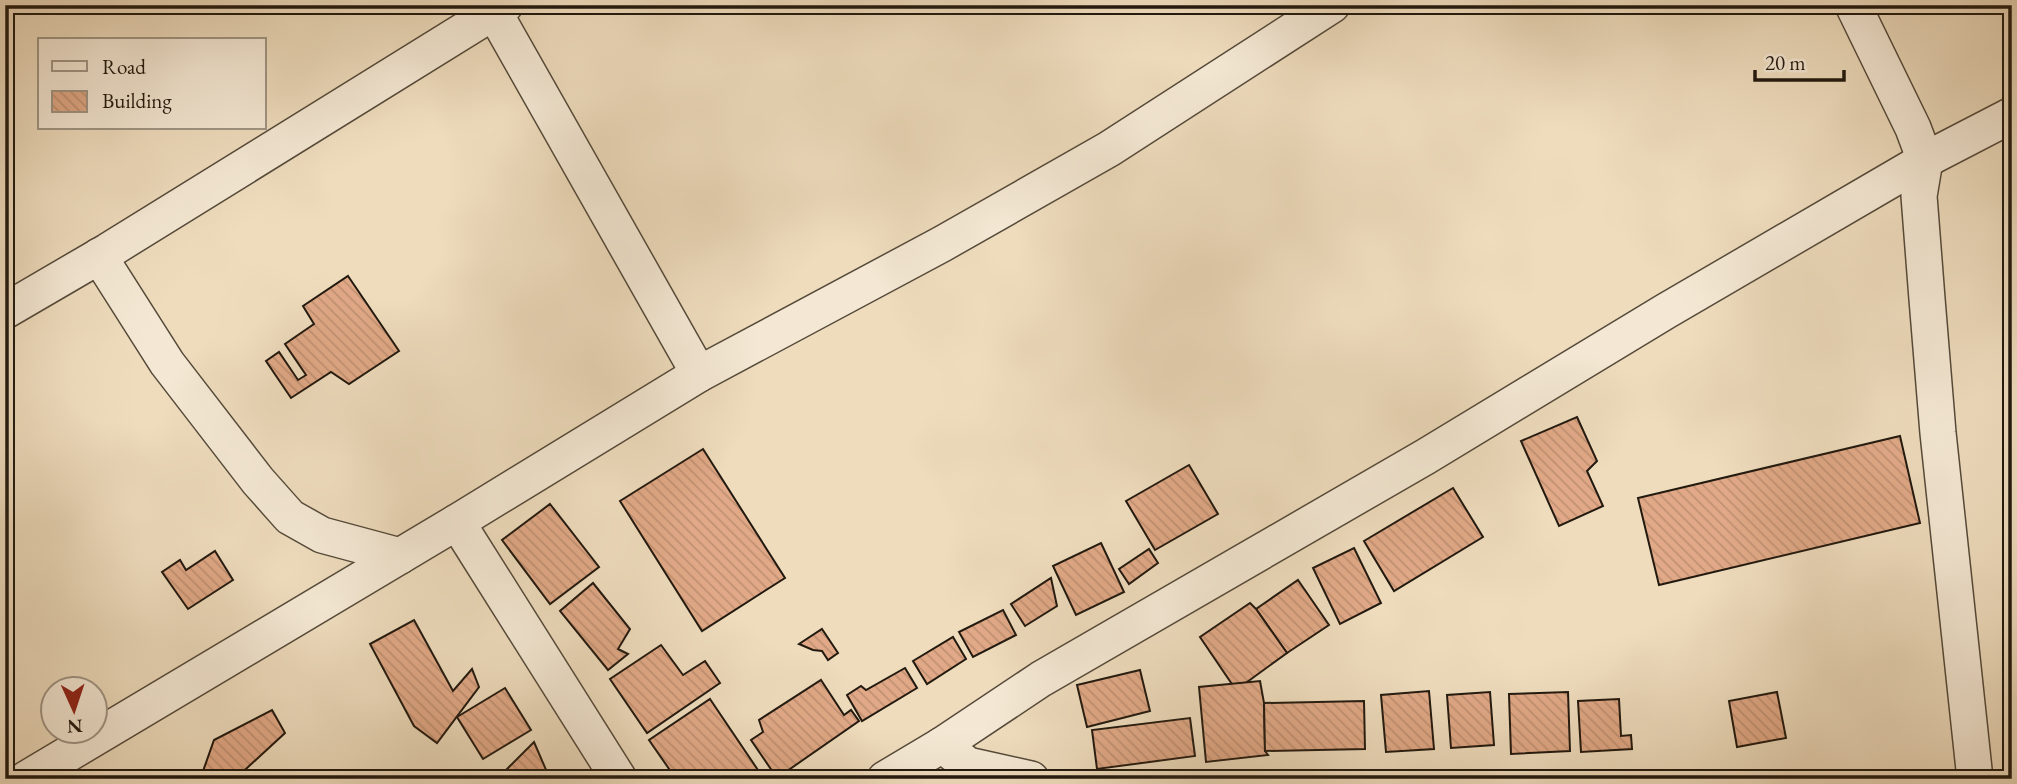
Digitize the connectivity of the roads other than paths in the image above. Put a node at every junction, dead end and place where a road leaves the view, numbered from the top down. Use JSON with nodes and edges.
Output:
{"nodes":[{"id":1,"x":1332,"y":5,"type":"edge"},
{"id":2,"x":1853,"y":5,"type":"edge"},
{"id":3,"x":496,"y":8,"type":"edge"},
{"id":4,"x":2012,"y":115,"type":"edge"},
{"id":5,"x":1925,"y":160,"type":"junction"},
{"id":6,"x":99,"y":256,"type":"junction"},
{"id":7,"x":5,"y":311,"type":"edge"},
{"id":8,"x":699,"y":374,"type":"junction"},
{"id":9,"x":457,"y":522,"type":"junction"},
{"id":10,"x":400,"y":556,"type":"junction"},
{"id":11,"x":942,"y":745,"type":"junction"},
{"id":12,"x":26,"y":779,"type":"edge"},
{"id":13,"x":619,"y":779,"type":"edge"},
{"id":14,"x":885,"y":779,"type":"edge"},
{"id":15,"x":1031,"y":779,"type":"edge"},
{"id":16,"x":1975,"y":779,"type":"edge"}],
"edges":[{"from":1,"to":8,"type":"street"},
{"from":2,"to":5,"type":"street"},
{"from":3,"to":6,"type":"street"},
{"from":3,"to":8,"type":"street"},
{"from":4,"to":5,"type":"street"},
{"from":5,"to":11,"type":"street"},
{"from":5,"to":16,"type":"street"},
{"from":6,"to":7,"type":"street"},
{"from":6,"to":10,"type":"street"},
{"from":8,"to":9,"type":"street"},
{"from":9,"to":10,"type":"street"},
{"from":9,"to":13,"type":"street"},
{"from":10,"to":12,"type":"street"},
{"from":11,"to":14,"type":"street"},
{"from":11,"to":15,"type":"street"}]}
